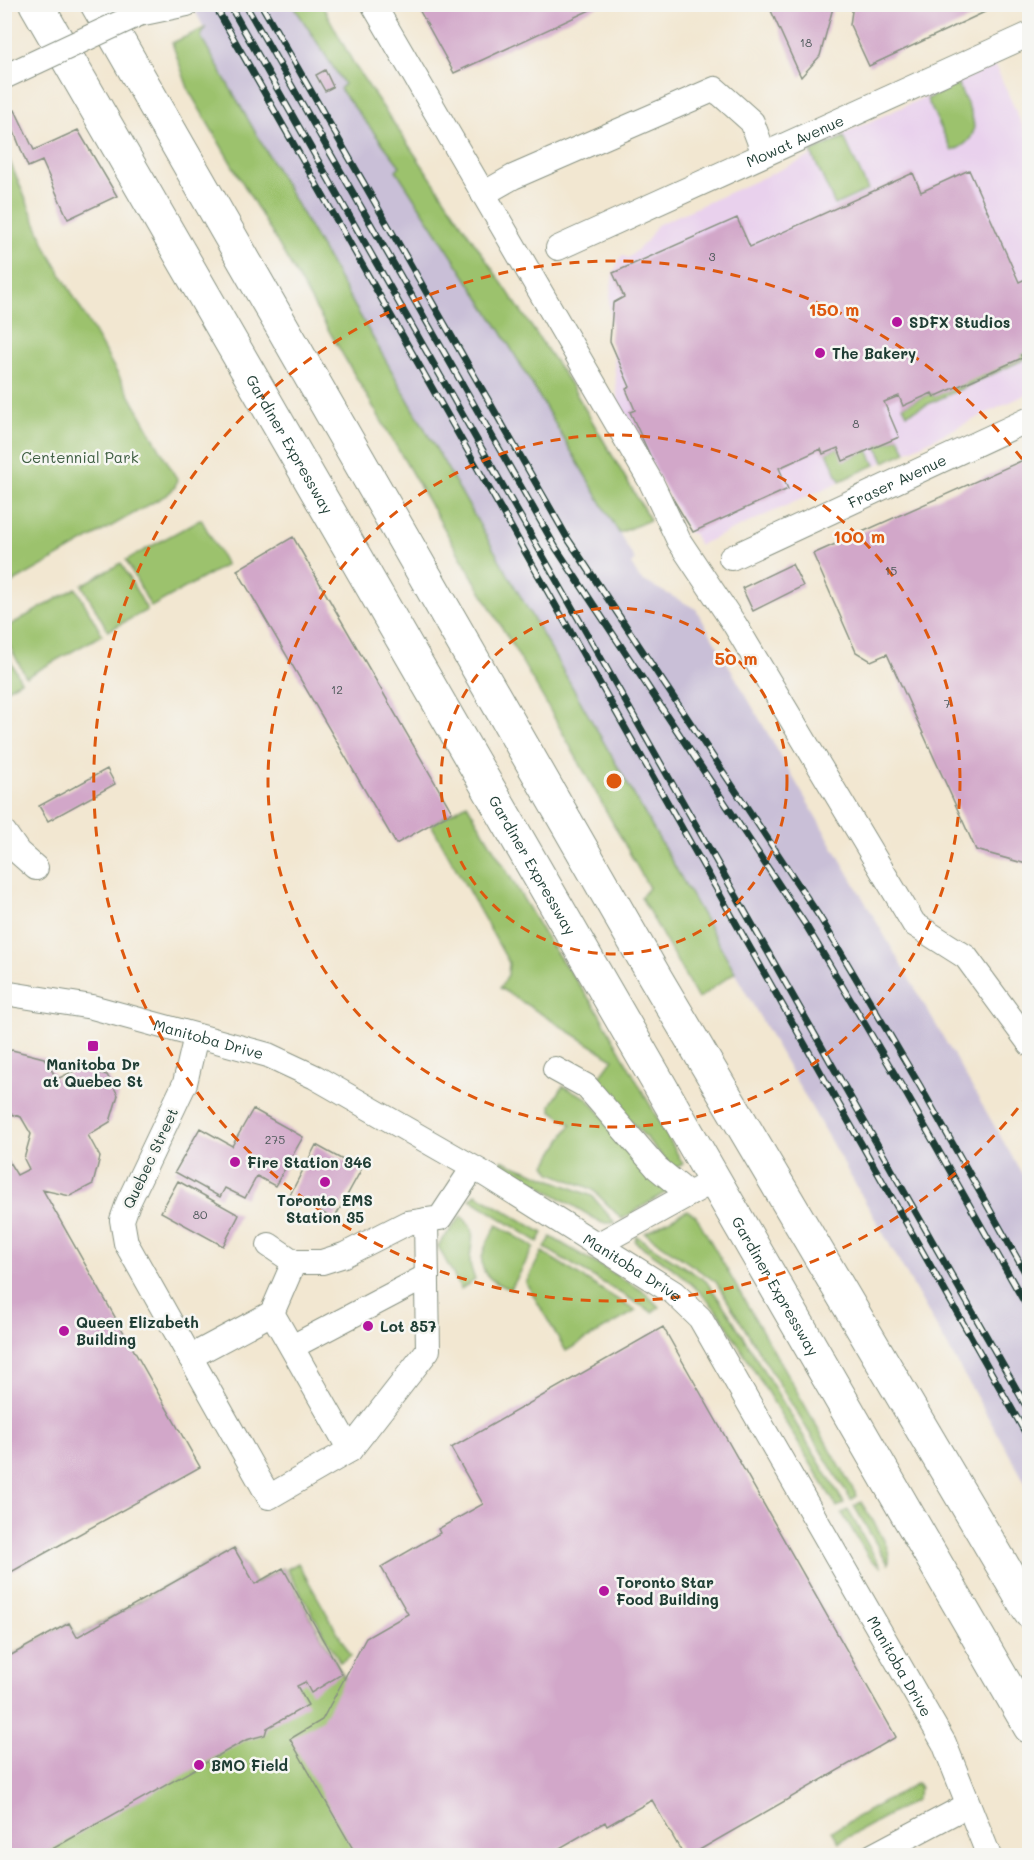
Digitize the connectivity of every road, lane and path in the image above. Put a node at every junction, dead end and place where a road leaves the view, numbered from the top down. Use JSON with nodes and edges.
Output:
{"nodes":[{"id":1,"x":36,"y":4,"type":"edge"},
{"id":2,"x":98,"y":4,"type":"edge"},
{"id":3,"x":187,"y":4,"type":"edge"},
{"id":4,"x":373,"y":4,"type":"edge"},
{"id":5,"x":144,"y":9,"type":"edge"},
{"id":6,"x":1029,"y":33,"type":"edge"},
{"id":7,"x":4,"y":77,"type":"edge"},
{"id":8,"x":764,"y":154,"type":"junction"},
{"id":9,"x":483,"y":194,"type":"junction"},
{"id":10,"x":558,"y":248,"type":"dead end"},
{"id":11,"x":1029,"y":419,"type":"edge"},
{"id":12,"x":731,"y":558,"type":"dead end"},
{"id":13,"x":4,"y":832,"type":"edge"},
{"id":14,"x":36,"y":868,"type":"dead end"},
{"id":15,"x":4,"y":993,"type":"edge"},
{"id":16,"x":196,"y":1036,"type":"junction"},
{"id":17,"x":1029,"y":1044,"type":"edge"},
{"id":18,"x":555,"y":1069,"type":"dead end"},
{"id":19,"x":473,"y":1168,"type":"junction"},
{"id":20,"x":426,"y":1220,"type":"junction"},
{"id":21,"x":599,"y":1244,"type":"junction"},
{"id":22,"x":269,"y":1245,"type":"dead end"},
{"id":23,"x":294,"y":1262,"type":"junction"},
{"id":24,"x":427,"y":1276,"type":"junction"},
{"id":25,"x":272,"y":1313,"type":"junction"},
{"id":26,"x":292,"y":1347,"type":"junction"},
{"id":27,"x":190,"y":1357,"type":"junction"},
{"id":28,"x":350,"y":1450,"type":"junction"},
{"id":29,"x":1029,"y":1612,"type":"edge"},
{"id":30,"x":1029,"y":1727,"type":"edge"},
{"id":31,"x":968,"y":1804,"type":"junction"},
{"id":32,"x":872,"y":1856,"type":"edge"},
{"id":33,"x":989,"y":1856,"type":"edge"}],
"edges":[{"from":1,"to":30,"type":"highway","name":"Gardiner Expressway"},
{"from":2,"to":29,"type":"highway"},
{"from":3,"to":5,"type":"street"},
{"from":4,"to":9,"type":"street"},
{"from":5,"to":7,"type":"street","bridge":true},
{"from":6,"to":8,"type":"street","name":"Mowat Avenue"},
{"from":8,"to":9,"type":"street"},
{"from":8,"to":10,"type":"street","name":"Mowat Avenue"},
{"from":9,"to":17,"type":"street"},
{"from":11,"to":12,"type":"street","name":"Fraser Avenue"},
{"from":13,"to":14,"type":"street"},
{"from":15,"to":16,"type":"street","name":"Manitoba Drive"},
{"from":16,"to":19,"type":"street","name":"Manitoba Drive"},
{"from":16,"to":27,"type":"street","name":"Quebec Street"},
{"from":18,"to":21,"type":"street"},
{"from":19,"to":20,"type":"street"},
{"from":19,"to":21,"type":"street","name":"Manitoba Drive"},
{"from":20,"to":23,"type":"street"},
{"from":20,"to":24,"type":"street"},
{"from":21,"to":31,"type":"street","name":"Manitoba Drive"},
{"from":22,"to":23,"type":"street"},
{"from":23,"to":25,"type":"street"},
{"from":24,"to":26,"type":"street"},
{"from":24,"to":28,"type":"street"},
{"from":25,"to":26,"type":"street"},
{"from":25,"to":27,"type":"street"},
{"from":26,"to":28,"type":"street"},
{"from":27,"to":28,"type":"street","name":"Quebec Street"},
{"from":31,"to":32,"type":"street"},
{"from":31,"to":33,"type":"street","name":"Manitoba Drive"}]}
